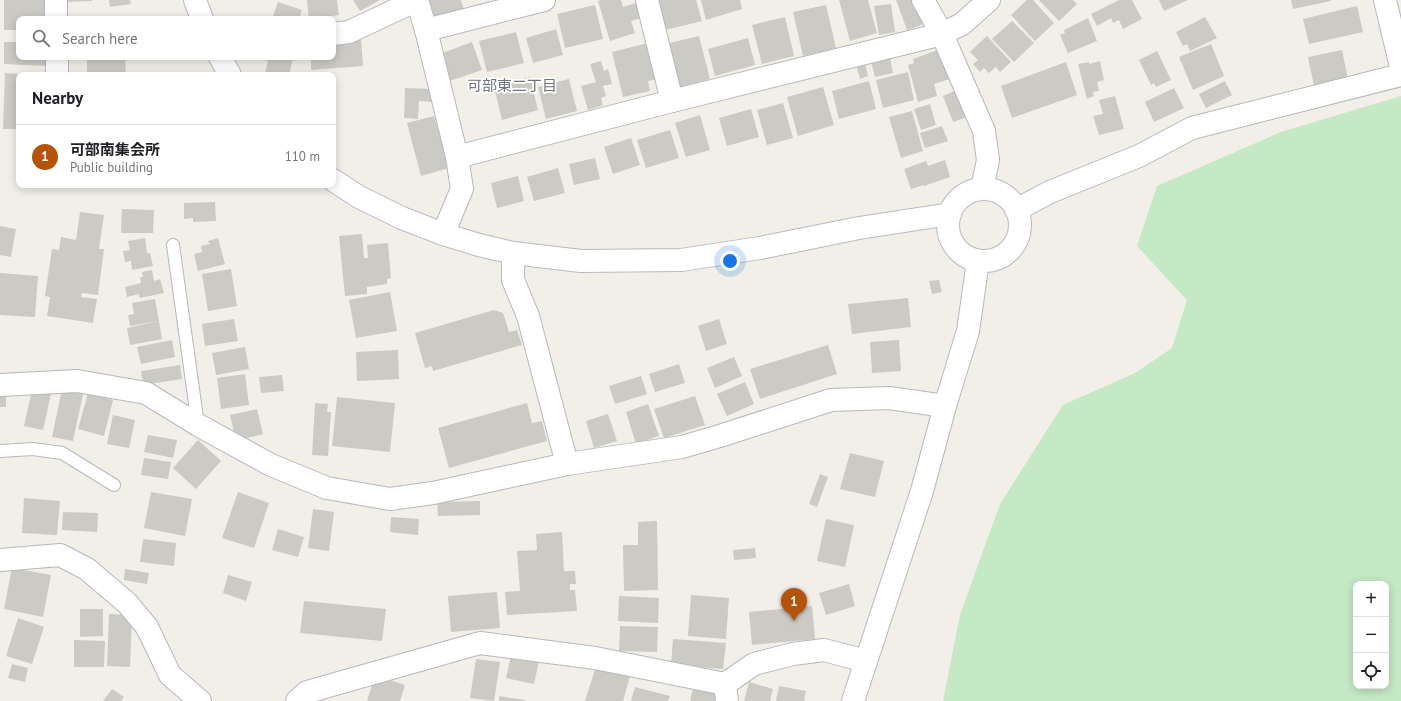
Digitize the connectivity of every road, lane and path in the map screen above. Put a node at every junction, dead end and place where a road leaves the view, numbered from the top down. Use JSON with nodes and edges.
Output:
{"nodes":[{"id":1,"x":56,"y":0,"type":"edge"},
{"id":2,"x":195,"y":0,"type":"edge"},
{"id":3,"x":417,"y":0,"type":"edge"},
{"id":4,"x":544,"y":0,"type":"edge"},
{"id":5,"x":647,"y":0,"type":"edge"},
{"id":6,"x":924,"y":0,"type":"edge"},
{"id":7,"x":989,"y":0,"type":"edge"},
{"id":8,"x":1385,"y":0,"type":"edge"},
{"id":9,"x":56,"y":16,"type":"edge"},
{"id":10,"x":201,"y":16,"type":"edge"},
{"id":11,"x":426,"y":30,"type":"junction"},
{"id":12,"x":336,"y":34,"type":"edge"},
{"id":13,"x":942,"y":34,"type":"junction"},
{"id":14,"x":57,"y":60,"type":"edge"},
{"id":15,"x":222,"y":60,"type":"edge"},
{"id":16,"x":1401,"y":67,"type":"edge"},
{"id":17,"x":57,"y":72,"type":"edge"},
{"id":18,"x":228,"y":72,"type":"edge"},
{"id":19,"x":1401,"y":75,"type":"edge"},
{"id":20,"x":672,"y":101,"type":"junction"},
{"id":21,"x":457,"y":157,"type":"junction"},
{"id":22,"x":336,"y":182,"type":"edge"},
{"id":23,"x":982,"y":189,"type":"junction"},
{"id":24,"x":1016,"y":210,"type":"junction"},
{"id":25,"x":950,"y":214,"type":"junction"},
{"id":26,"x":443,"y":234,"type":"junction"},
{"id":27,"x":173,"y":245,"type":"dead end"},
{"id":28,"x":513,"y":253,"type":"junction"},
{"id":29,"x":978,"y":261,"type":"junction"},
{"id":30,"x":0,"y":385,"type":"edge"},
{"id":31,"x":945,"y":406,"type":"junction"},
{"id":32,"x":198,"y":424,"type":"junction"},
{"id":33,"x":0,"y":451,"type":"edge"},
{"id":34,"x":567,"y":464,"type":"junction"},
{"id":35,"x":114,"y":485,"type":"dead end"},
{"id":36,"x":0,"y":560,"type":"edge"},
{"id":37,"x":866,"y":661,"type":"junction"},
{"id":38,"x":726,"y":693,"type":"edge"},
{"id":39,"x":200,"y":701,"type":"edge"},
{"id":40,"x":298,"y":701,"type":"edge"},
{"id":41,"x":853,"y":701,"type":"edge"}],
"edges":[{"from":1,"to":9,"type":"street"},
{"from":2,"to":10,"type":"street"},
{"from":3,"to":11,"type":"street"},
{"from":3,"to":12,"type":"street"},
{"from":4,"to":11,"type":"street"},
{"from":5,"to":20,"type":"street"},
{"from":6,"to":13,"type":"street"},
{"from":7,"to":13,"type":"street"},
{"from":8,"to":16,"type":"street"},
{"from":11,"to":21,"type":"street"},
{"from":13,"to":20,"type":"street"},
{"from":13,"to":23,"type":"street"},
{"from":14,"to":17,"type":"street"},
{"from":15,"to":18,"type":"street"},
{"from":19,"to":24,"type":"street"},
{"from":20,"to":21,"type":"street"},
{"from":21,"to":26,"type":"street"},
{"from":22,"to":26,"type":"street"},
{"from":23,"to":24,"type":"street"},
{"from":23,"to":25,"type":"street"},
{"from":24,"to":29,"type":"street"},
{"from":25,"to":28,"type":"street"},
{"from":25,"to":29,"type":"street"},
{"from":26,"to":28,"type":"street"},
{"from":27,"to":32,"type":"lane"},
{"from":28,"to":34,"type":"street"},
{"from":29,"to":31,"type":"street"},
{"from":30,"to":32,"type":"street"},
{"from":31,"to":34,"type":"street"},
{"from":31,"to":37,"type":"street"},
{"from":32,"to":34,"type":"street"},
{"from":33,"to":35,"type":"lane"},
{"from":36,"to":39,"type":"street"},
{"from":37,"to":38,"type":"street"},
{"from":37,"to":41,"type":"street"},
{"from":38,"to":40,"type":"street"}]}
